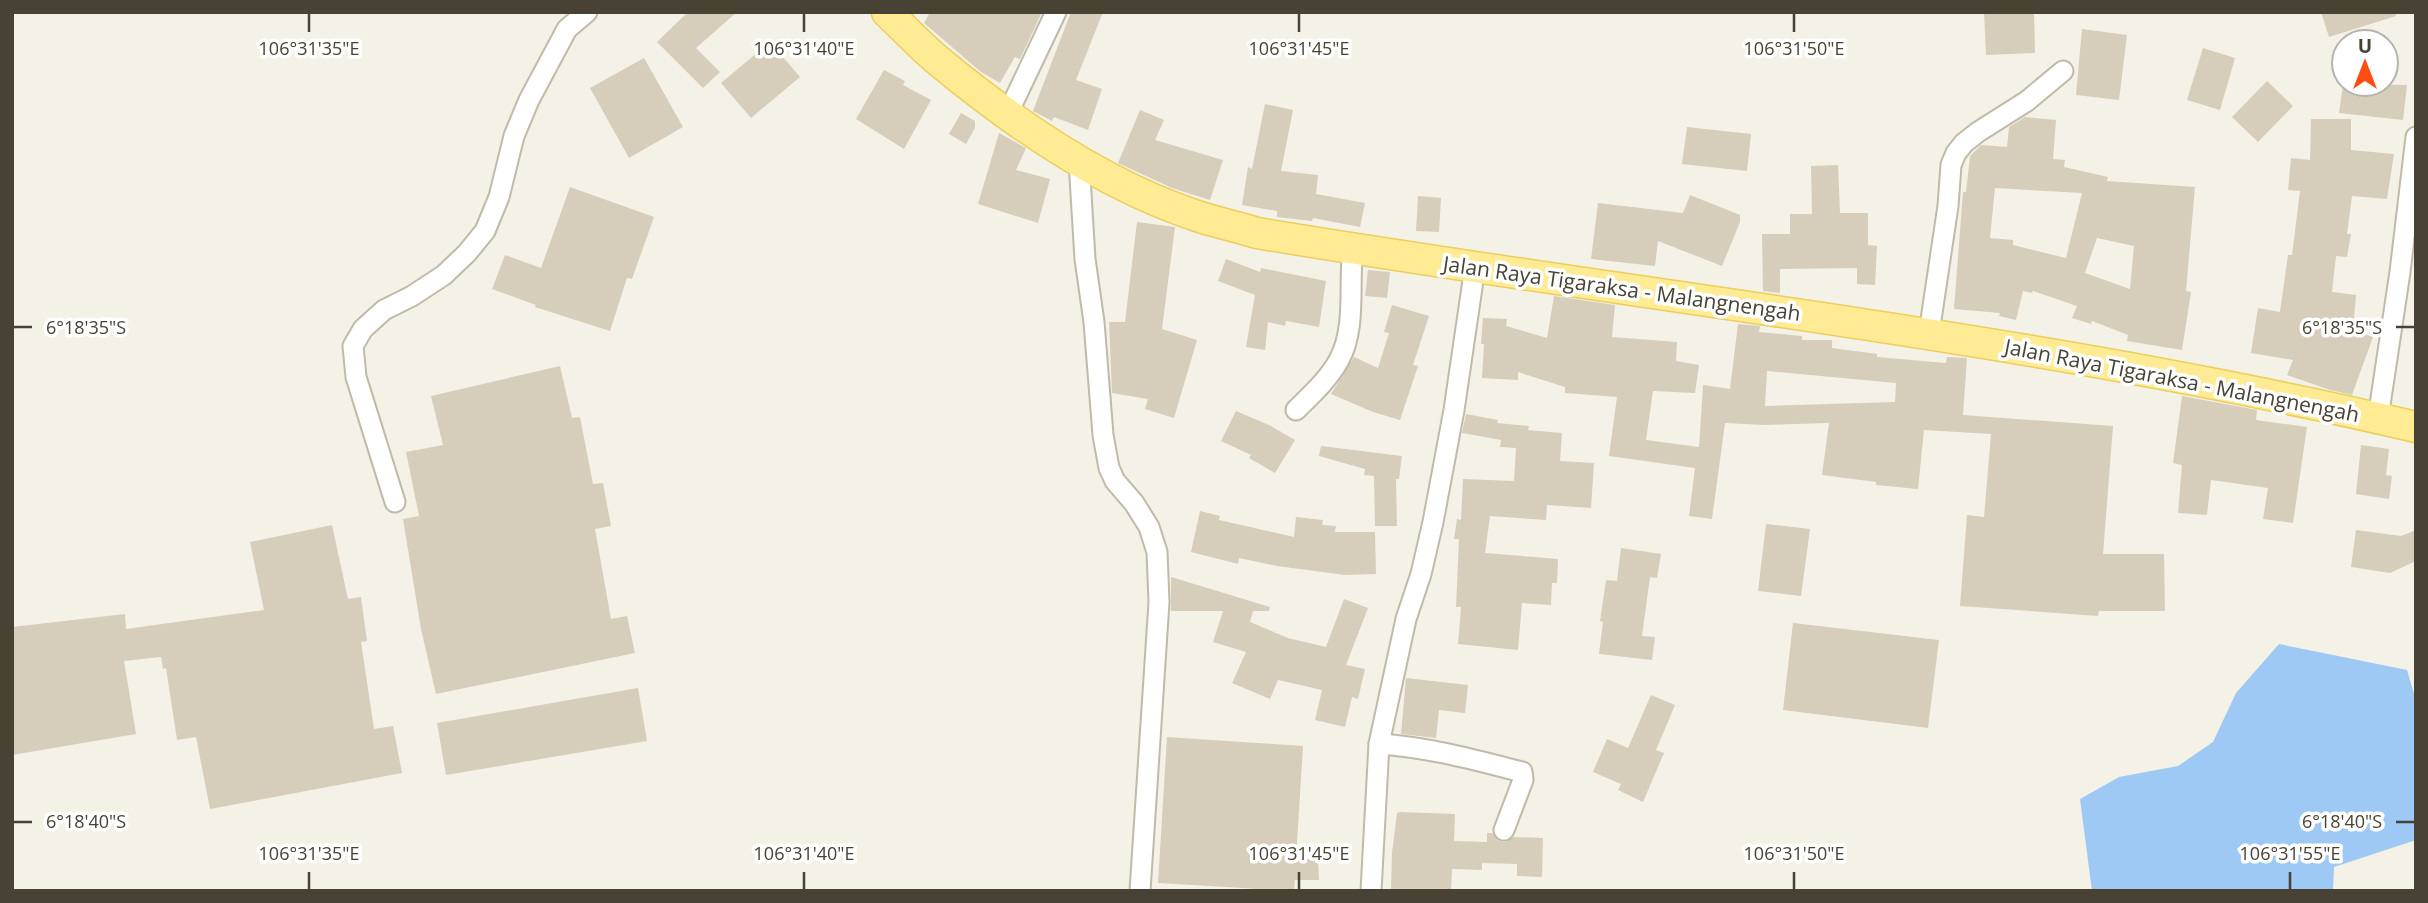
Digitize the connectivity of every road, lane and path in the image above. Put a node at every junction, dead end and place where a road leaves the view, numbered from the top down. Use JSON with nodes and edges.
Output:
{"nodes":[{"id":1,"x":587,"y":12,"type":"edge"},
{"id":2,"x":887,"y":12,"type":"edge"},
{"id":3,"x":1056,"y":12,"type":"edge"},
{"id":4,"x":2063,"y":71,"type":"dead end"},
{"id":5,"x":1008,"y":113,"type":"junction"},
{"id":6,"x":2416,"y":137,"type":"edge"},
{"id":7,"x":1079,"y":161,"type":"junction"},
{"id":8,"x":1353,"y":247,"type":"junction"},
{"id":9,"x":1475,"y":267,"type":"junction"},
{"id":10,"x":1929,"y":333,"type":"junction"},
{"id":11,"x":1296,"y":410,"type":"dead end"},
{"id":12,"x":2378,"y":418,"type":"junction"},
{"id":13,"x":2416,"y":427,"type":"edge"},
{"id":14,"x":395,"y":502,"type":"dead end"},
{"id":15,"x":1379,"y":744,"type":"junction"},
{"id":16,"x":1504,"y":830,"type":"dead end"},
{"id":17,"x":1140,"y":891,"type":"edge"},
{"id":18,"x":1371,"y":891,"type":"edge"}],
"edges":[{"from":1,"to":14,"type":"street"},
{"from":2,"to":5,"type":"main road","name":"Jalan Raya Tigaraksa - Malangnengah"},
{"from":3,"to":5,"type":"street"},
{"from":4,"to":10,"type":"street"},
{"from":5,"to":7,"type":"main road","name":"Jalan Raya Tigaraksa - Malangnengah"},
{"from":6,"to":12,"type":"street"},
{"from":7,"to":8,"type":"main road","name":"Jalan Raya Tigaraksa - Malangnengah"},
{"from":7,"to":17,"type":"street"},
{"from":8,"to":9,"type":"main road","name":"Jalan Raya Tigaraksa - Malangnengah"},
{"from":8,"to":11,"type":"street"},
{"from":9,"to":10,"type":"main road","name":"Jalan Raya Tigaraksa - Malangnengah"},
{"from":9,"to":15,"type":"street"},
{"from":10,"to":12,"type":"main road","name":"Jalan Raya Tigaraksa - Malangnengah"},
{"from":12,"to":13,"type":"main road","name":"Jalan Raya Tigaraksa - Malangnengah"},
{"from":15,"to":16,"type":"street"},
{"from":15,"to":18,"type":"street"}]}
